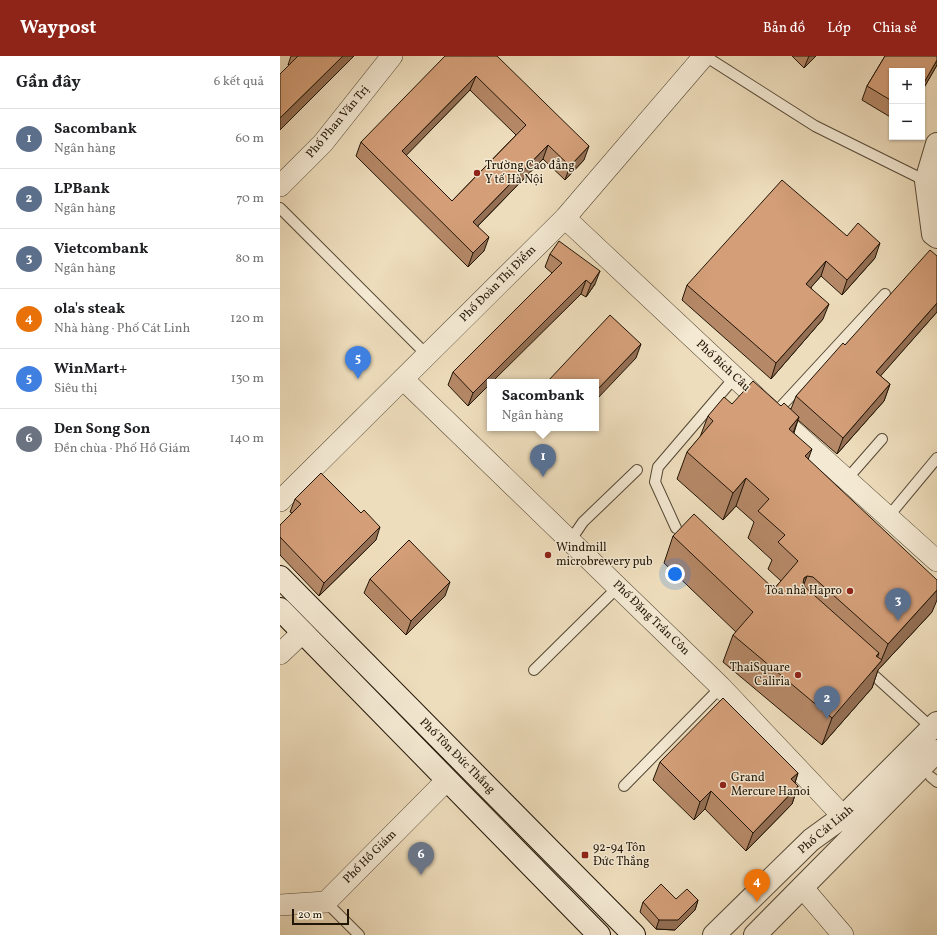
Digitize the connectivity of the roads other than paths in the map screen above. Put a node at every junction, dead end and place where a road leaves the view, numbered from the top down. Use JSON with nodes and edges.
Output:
{"nodes":[{"id":1,"x":392,"y":56,"type":"edge"},
{"id":2,"x":704,"y":56,"type":"edge"},
{"id":3,"x":937,"y":144,"type":"edge"},
{"id":4,"x":926,"y":181,"type":"junction"},
{"id":5,"x":280,"y":186,"type":"edge"},
{"id":6,"x":280,"y":208,"type":"edge"},
{"id":7,"x":565,"y":218,"type":"junction"},
{"id":8,"x":937,"y":237,"type":"edge"},
{"id":9,"x":885,"y":294,"type":"dead end"},
{"id":10,"x":428,"y":355,"type":"junction"},
{"id":11,"x":735,"y":377,"type":"junction"},
{"id":12,"x":403,"y":379,"type":"junction"},
{"id":13,"x":774,"y":414,"type":"junction"},
{"id":14,"x":882,"y":439,"type":"dead end"},
{"id":15,"x":937,"y":458,"type":"edge"},
{"id":16,"x":637,"y":470,"type":"dead end"},
{"id":17,"x":847,"y":479,"type":"junction"},
{"id":18,"x":280,"y":501,"type":"edge"},
{"id":19,"x":888,"y":517,"type":"junction"},
{"id":20,"x":676,"y":528,"type":"dead end"},
{"id":21,"x":570,"y":541,"type":"junction"},
{"id":22,"x":937,"y":561,"type":"edge"},
{"id":23,"x":280,"y":577,"type":"edge"},
{"id":24,"x":618,"y":587,"type":"junction"},
{"id":25,"x":280,"y":609,"type":"edge"},
{"id":26,"x":303,"y":632,"type":"junction"},
{"id":27,"x":280,"y":654,"type":"edge"},
{"id":28,"x":857,"y":661,"type":"edge"},
{"id":29,"x":534,"y":670,"type":"dead end"},
{"id":30,"x":721,"y":687,"type":"junction"},
{"id":31,"x":411,"y":709,"type":"junction"},
{"id":32,"x":394,"y":724,"type":"junction"},
{"id":33,"x":935,"y":726,"type":"edge"},
{"id":34,"x":937,"y":751,"type":"edge"},
{"id":35,"x":447,"y":780,"type":"junction"},
{"id":36,"x":624,"y":786,"type":"dead end"},
{"id":37,"x":850,"y":824,"type":"junction"},
{"id":38,"x":802,"y":887,"type":"junction"},
{"id":39,"x":326,"y":902,"type":"junction"},
{"id":40,"x":280,"y":905,"type":"edge"},
{"id":41,"x":360,"y":935,"type":"edge"},
{"id":42,"x":599,"y":935,"type":"edge"},
{"id":43,"x":634,"y":935,"type":"edge"},
{"id":44,"x":714,"y":935,"type":"edge"},
{"id":45,"x":755,"y":935,"type":"edge"},
{"id":46,"x":843,"y":935,"type":"edge"}],
"edges":[{"from":1,"to":5,"type":"street","name":"Phố Phan Văn Trị"},
{"from":2,"to":4,"type":"lane"},
{"from":2,"to":7,"type":"street","name":"Phố Đoàn Thị Điểm"},
{"from":3,"to":4,"type":"main road"},
{"from":4,"to":8,"type":"main road"},
{"from":6,"to":10,"type":"lane"},
{"from":7,"to":10,"type":"street","name":"Phố Đoàn Thị Điểm"},
{"from":7,"to":11,"type":"street","name":"Phố Bích Câu"},
{"from":9,"to":13,"type":"lane"},
{"from":10,"to":12,"type":"street","name":"Phố Đoàn Thị Điểm"},
{"from":11,"to":13,"type":"street","name":"Phố Bích Câu"},
{"from":11,"to":20,"type":"lane"},
{"from":12,"to":18,"type":"street","name":"Phố Đoàn Thị Điểm"},
{"from":12,"to":21,"type":"street","name":"Phố Đặng Trần Côn"},
{"from":13,"to":17,"type":"street","name":"Phố Bích Câu"},
{"from":14,"to":17,"type":"lane"},
{"from":15,"to":19,"type":"lane"},
{"from":16,"to":21,"type":"lane"},
{"from":17,"to":19,"type":"street","name":"Phố Bích Câu"},
{"from":19,"to":22,"type":"street","name":"Phố Bích Câu"},
{"from":21,"to":24,"type":"street","name":"Phố Đặng Trần Côn"},
{"from":23,"to":31,"type":"main road","name":"Phố Tôn Đức Thắng"},
{"from":24,"to":29,"type":"lane"},
{"from":24,"to":30,"type":"street","name":"Phố Đặng Trần Côn"},
{"from":25,"to":26,"type":"main road","name":"Phố Tôn Đức Thắng"},
{"from":26,"to":27,"type":"street"},
{"from":26,"to":32,"type":"main road","name":"Phố Tôn Đức Thắng"},
{"from":28,"to":33,"type":"lane"},
{"from":30,"to":36,"type":"lane"},
{"from":30,"to":37,"type":"street","name":"Phố Đặng Trần Côn"},
{"from":31,"to":32,"type":"main road"},
{"from":31,"to":43,"type":"main road","name":"Phố Tôn Đức Thắng"},
{"from":32,"to":35,"type":"main road","name":"Phố Tôn Đức Thắng"},
{"from":33,"to":37,"type":"main road","name":"Phố Cát Linh"},
{"from":34,"to":37,"type":"main road","name":"Phố Cát Linh"},
{"from":35,"to":39,"type":"street","name":"Phố Hồ Giám"},
{"from":35,"to":42,"type":"main road","name":"Phố Tôn Đức Thắng"},
{"from":37,"to":38,"type":"main road","name":"Phố Cát Linh"},
{"from":37,"to":44,"type":"main road","name":"Phố Cát Linh"},
{"from":38,"to":45,"type":"main road","name":"Phố Cát Linh"},
{"from":38,"to":46,"type":"street"},
{"from":39,"to":40,"type":"street"},
{"from":39,"to":41,"type":"lane"}]}
